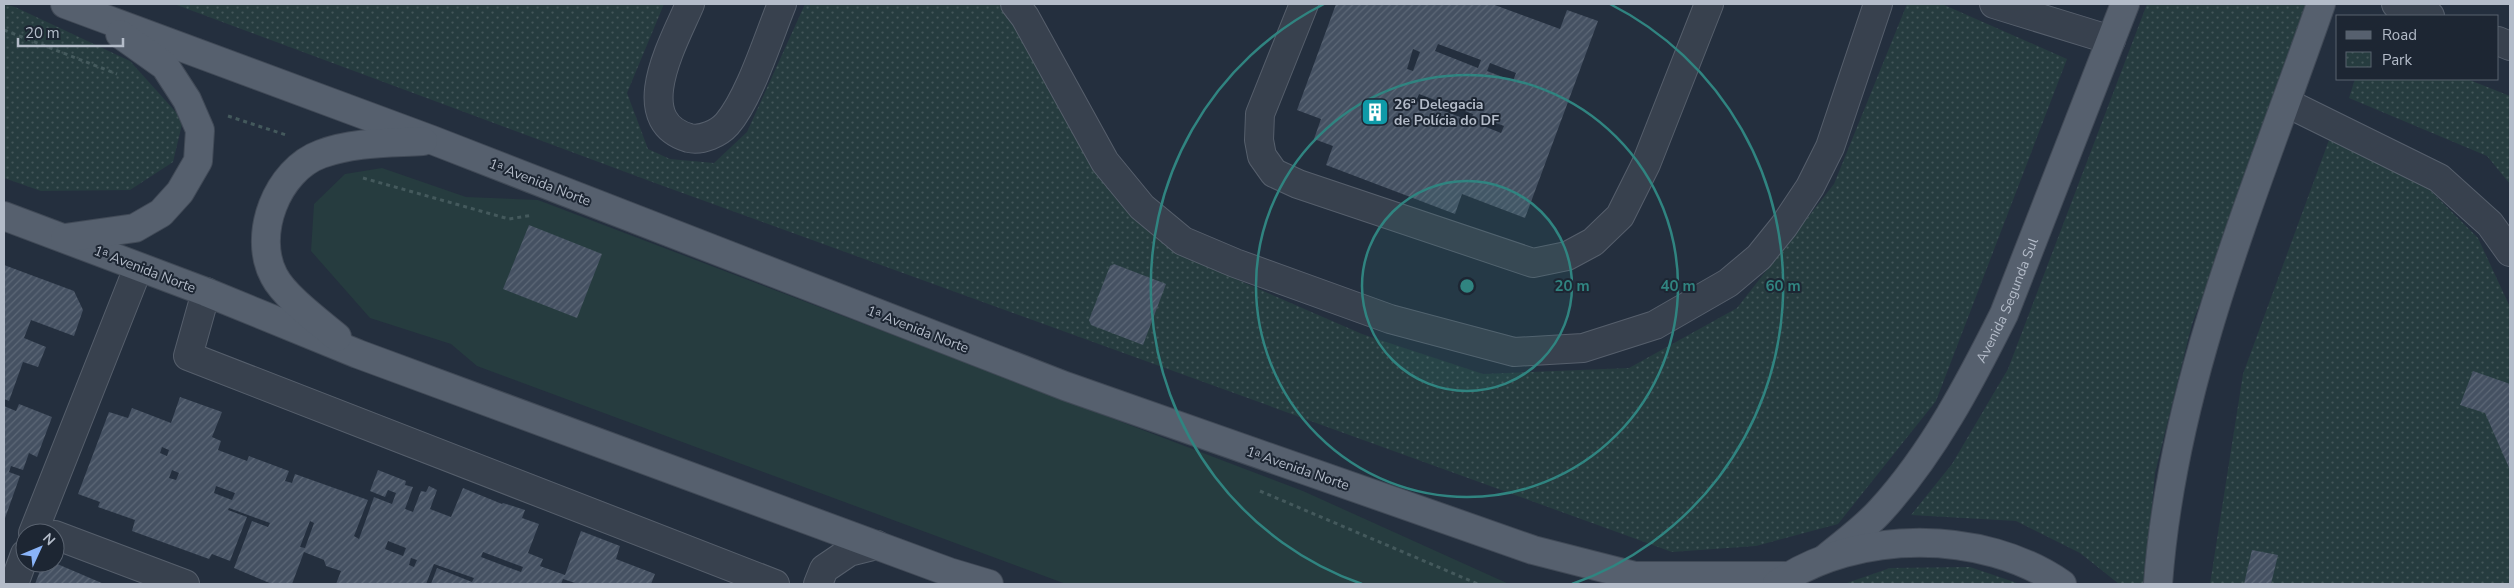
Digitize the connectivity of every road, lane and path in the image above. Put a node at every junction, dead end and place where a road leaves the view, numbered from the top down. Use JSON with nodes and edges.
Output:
{"nodes":[{"id":1,"x":65,"y":4,"type":"edge"},
{"id":2,"x":690,"y":4,"type":"edge"},
{"id":3,"x":782,"y":4,"type":"edge"},
{"id":4,"x":1015,"y":4,"type":"edge"},
{"id":5,"x":1304,"y":4,"type":"edge"},
{"id":6,"x":1709,"y":4,"type":"edge"},
{"id":7,"x":1878,"y":4,"type":"edge"},
{"id":8,"x":1994,"y":4,"type":"edge"},
{"id":9,"x":2125,"y":4,"type":"edge"},
{"id":10,"x":2322,"y":4,"type":"edge"},
{"id":11,"x":2396,"y":4,"type":"edge"},
{"id":12,"x":94,"y":15,"type":"junction"},
{"id":13,"x":2427,"y":15,"type":"edge"},
{"id":14,"x":2111,"y":40,"type":"junction"},
{"id":15,"x":2287,"y":103,"type":"junction"},
{"id":16,"x":432,"y":140,"type":"junction"},
{"id":17,"x":4,"y":216,"type":"edge"},
{"id":18,"x":63,"y":238,"type":"junction"},
{"id":19,"x":2510,"y":252,"type":"edge"},
{"id":20,"x":138,"y":268,"type":"junction"},
{"id":21,"x":206,"y":292,"type":"junction"},
{"id":22,"x":358,"y":354,"type":"junction"},
{"id":23,"x":46,"y":523,"type":"edge"},
{"id":24,"x":65,"y":540,"type":"edge"},
{"id":25,"x":877,"y":545,"type":"junction"},
{"id":26,"x":1826,"y":558,"type":"junction"},
{"id":27,"x":946,"y":578,"type":"edge"},
{"id":28,"x":1783,"y":580,"type":"edge"},
{"id":29,"x":984,"y":583,"type":"edge"},
{"id":30,"x":185,"y":584,"type":"edge"},
{"id":31,"x":775,"y":584,"type":"edge"},
{"id":32,"x":818,"y":584,"type":"edge"},
{"id":33,"x":2062,"y":584,"type":"edge"},
{"id":34,"x":2158,"y":584,"type":"edge"}],
"edges":[{"from":1,"to":12,"type":"main road","name":"1ᵃ Avenida Norte"},
{"from":2,"to":3,"type":"street"},
{"from":4,"to":7,"type":"street"},
{"from":5,"to":6,"type":"street"},
{"from":8,"to":14,"type":"street"},
{"from":9,"to":14,"type":"main road","name":"Avenida Segunda Sul"},
{"from":10,"to":15,"type":"main road"},
{"from":11,"to":13,"type":"street"},
{"from":12,"to":16,"type":"main road","name":"1ᵃ Avenida Norte"},
{"from":12,"to":18,"type":"main road"},
{"from":14,"to":26,"type":"main road","name":"Avenida Segunda Sul"},
{"from":15,"to":19,"type":"street"},
{"from":15,"to":34,"type":"main road"},
{"from":16,"to":22,"type":"main road"},
{"from":16,"to":28,"type":"main road","name":"1ᵃ Avenida Norte"},
{"from":17,"to":18,"type":"main road","name":"1ᵃ Avenida Norte"},
{"from":18,"to":20,"type":"main road","name":"1ᵃ Avenida Norte"},
{"from":20,"to":21,"type":"main road","name":"1ᵃ Avenida Norte"},
{"from":20,"to":23,"type":"street"},
{"from":21,"to":22,"type":"main road","name":"1ᵃ Avenida Norte"},
{"from":21,"to":31,"type":"street"},
{"from":22,"to":25,"type":"main road","name":"1ᵃ Avenida Norte"},
{"from":24,"to":30,"type":"street"},
{"from":25,"to":27,"type":"main road","name":"1ᵃ Avenida Norte"},
{"from":25,"to":32,"type":"street"},
{"from":26,"to":28,"type":"main road"},
{"from":26,"to":33,"type":"main road"},
{"from":27,"to":29,"type":"main road","name":"1ᵃ Avenida Norte"}]}
